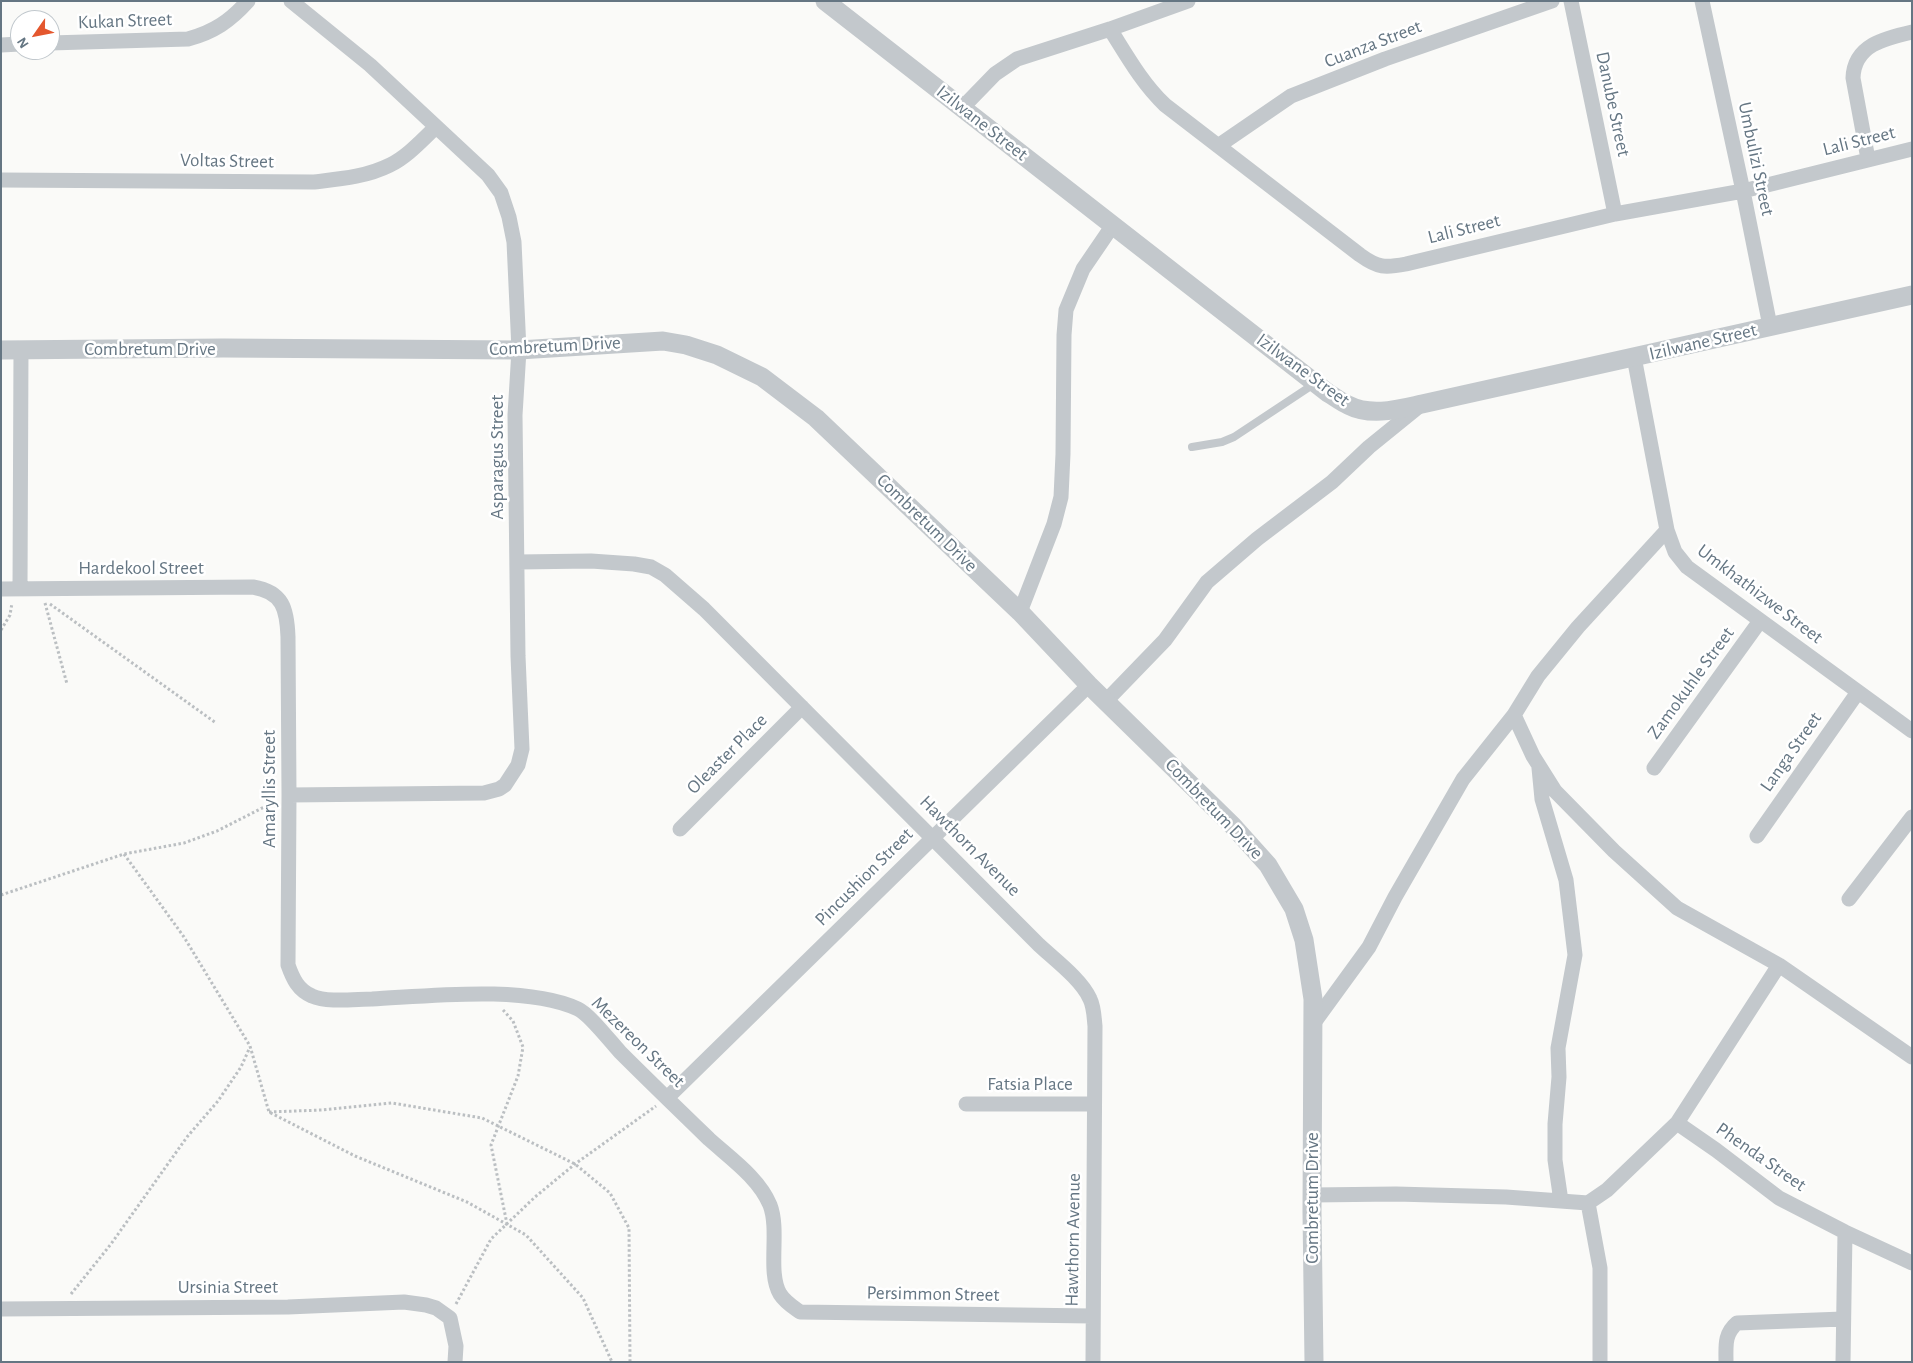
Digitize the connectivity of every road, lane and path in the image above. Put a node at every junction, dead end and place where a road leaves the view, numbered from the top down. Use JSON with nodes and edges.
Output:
{"nodes":[{"id":1,"x":248,"y":1,"type":"edge"},
{"id":2,"x":291,"y":1,"type":"edge"},
{"id":3,"x":825,"y":1,"type":"edge"},
{"id":4,"x":1188,"y":1,"type":"edge"},
{"id":5,"x":1552,"y":1,"type":"edge"},
{"id":6,"x":1571,"y":1,"type":"edge"},
{"id":7,"x":1702,"y":1,"type":"edge"},
{"id":8,"x":1110,"y":29,"type":"junction"},
{"id":9,"x":1912,"y":32,"type":"edge"},
{"id":10,"x":60,"y":43,"type":"edge"},
{"id":11,"x":962,"y":108,"type":"junction"},
{"id":12,"x":436,"y":128,"type":"junction"},
{"id":13,"x":1218,"y":146,"type":"junction"},
{"id":14,"x":1912,"y":149,"type":"edge"},
{"id":15,"x":1868,"y":159,"type":"junction"},
{"id":16,"x":1,"y":180,"type":"edge"},
{"id":17,"x":1743,"y":191,"type":"junction"},
{"id":18,"x":1615,"y":214,"type":"junction"},
{"id":19,"x":1113,"y":225,"type":"junction"},
{"id":20,"x":1912,"y":295,"type":"edge"},
{"id":21,"x":1770,"y":326,"type":"junction"},
{"id":22,"x":1,"y":350,"type":"edge"},
{"id":23,"x":21,"y":350,"type":"junction"},
{"id":24,"x":518,"y":350,"type":"junction"},
{"id":25,"x":1634,"y":357,"type":"junction"},
{"id":26,"x":1316,"y":383,"type":"junction"},
{"id":27,"x":1422,"y":404,"type":"junction"},
{"id":28,"x":1192,"y":446,"type":"dead end"},
{"id":29,"x":1667,"y":530,"type":"junction"},
{"id":30,"x":518,"y":562,"type":"junction"},
{"id":31,"x":20,"y":588,"type":"junction"},
{"id":32,"x":1,"y":589,"type":"edge"},
{"id":33,"x":278,"y":598,"type":"joint"},
{"id":34,"x":1020,"y":612,"type":"junction"},
{"id":35,"x":1760,"y":621,"type":"junction"},
{"id":36,"x":1,"y":630,"type":"edge"},
{"id":37,"x":67,"y":684,"type":"dead end"},
{"id":38,"x":1089,"y":685,"type":"junction"},
{"id":39,"x":1858,"y":692,"type":"junction"},
{"id":40,"x":1106,"y":701,"type":"junction"},
{"id":41,"x":802,"y":707,"type":"junction"},
{"id":42,"x":1514,"y":715,"type":"junction"},
{"id":43,"x":216,"y":723,"type":"dead end"},
{"id":44,"x":1912,"y":731,"type":"edge"},
{"id":45,"x":1539,"y":766,"type":"junction"},
{"id":46,"x":1654,"y":768,"type":"dead end"},
{"id":47,"x":289,"y":795,"type":"junction"},
{"id":48,"x":1912,"y":817,"type":"edge"},
{"id":49,"x":680,"y":829,"type":"dead end"},
{"id":50,"x":1757,"y":836,"type":"dead end"},
{"id":51,"x":933,"y":837,"type":"junction"},
{"id":52,"x":124,"y":854,"type":"junction"},
{"id":53,"x":1,"y":895,"type":"edge"},
{"id":54,"x":1850,"y":899,"type":"dead end"},
{"id":55,"x":1779,"y":965,"type":"junction"},
{"id":56,"x":293,"y":981,"type":"joint"},
{"id":57,"x":476,"y":994,"type":"junction"},
{"id":58,"x":1313,"y":1024,"type":"junction"},
{"id":59,"x":250,"y":1046,"type":"junction"},
{"id":60,"x":1912,"y":1057,"type":"edge"},
{"id":61,"x":667,"y":1098,"type":"junction"},
{"id":62,"x":966,"y":1104,"type":"dead end"},
{"id":63,"x":1094,"y":1104,"type":"junction"},
{"id":64,"x":269,"y":1112,"type":"junction"},
{"id":65,"x":1677,"y":1123,"type":"junction"},
{"id":66,"x":498,"y":1126,"type":"junction"},
{"id":67,"x":575,"y":1164,"type":"junction"},
{"id":68,"x":1312,"y":1195,"type":"junction"},
{"id":69,"x":1561,"y":1201,"type":"junction"},
{"id":70,"x":1588,"y":1203,"type":"junction"},
{"id":71,"x":507,"y":1224,"type":"junction"},
{"id":72,"x":1845,"y":1232,"type":"junction"},
{"id":73,"x":1912,"y":1263,"type":"edge"},
{"id":74,"x":780,"y":1294,"type":"joint"},
{"id":75,"x":60,"y":1308,"type":"junction"},
{"id":76,"x":1,"y":1309,"type":"edge"},
{"id":77,"x":1092,"y":1316,"type":"junction"},
{"id":78,"x":450,"y":1318,"type":"junction"},
{"id":79,"x":1843,"y":1319,"type":"junction"},
{"id":80,"x":455,"y":1362,"type":"edge"},
{"id":81,"x":612,"y":1362,"type":"edge"},
{"id":82,"x":630,"y":1362,"type":"edge"},
{"id":83,"x":1093,"y":1362,"type":"edge"},
{"id":84,"x":1314,"y":1362,"type":"edge"},
{"id":85,"x":1600,"y":1362,"type":"edge"},
{"id":86,"x":1726,"y":1362,"type":"edge"},
{"id":87,"x":1843,"y":1362,"type":"edge"}],
"edges":[{"from":1,"to":10,"type":"street","name":"Kukan Street"},
{"from":2,"to":12,"type":"street","name":"Asparagus Street"},
{"from":3,"to":11,"type":"street","name":"Izilwane Street"},
{"from":4,"to":8,"type":"street"},
{"from":5,"to":13,"type":"street","name":"Cuanza Street"},
{"from":6,"to":18,"type":"street","name":"Danube Street"},
{"from":7,"to":17,"type":"street","name":"Umbulizi Street"},
{"from":8,"to":11,"type":"street"},
{"from":8,"to":13,"type":"street","name":"Lali Street"},
{"from":9,"to":15,"type":"street"},
{"from":11,"to":19,"type":"street","name":"Izilwane Street"},
{"from":12,"to":16,"type":"street","name":"Voltas Street"},
{"from":12,"to":24,"type":"street","name":"Asparagus Street"},
{"from":13,"to":18,"type":"street","name":"Lali Street"},
{"from":14,"to":15,"type":"street","name":"Lali Street"},
{"from":15,"to":17,"type":"street","name":"Lali Street"},
{"from":17,"to":18,"type":"street","name":"Lali Street"},
{"from":17,"to":21,"type":"street","name":"Umbulizi Street"},
{"from":19,"to":26,"type":"street","name":"Izilwane Street"},
{"from":19,"to":34,"type":"street"},
{"from":20,"to":21,"type":"street","name":"Izilwane Street"},
{"from":21,"to":25,"type":"street","name":"Izilwane Street"},
{"from":22,"to":23,"type":"street","name":"Combretum Drive"},
{"from":23,"to":24,"type":"street","name":"Combretum Drive"},
{"from":23,"to":31,"type":"street"},
{"from":24,"to":30,"type":"street","name":"Asparagus Street"},
{"from":24,"to":34,"type":"street","name":"Combretum Drive"},
{"from":25,"to":27,"type":"street","name":"Izilwane Street"},
{"from":25,"to":29,"type":"street","name":"Umkhathizwe Street"},
{"from":26,"to":27,"type":"street","name":"Izilwane Street"},
{"from":26,"to":28,"type":"lane"},
{"from":27,"to":40,"type":"street"},
{"from":29,"to":35,"type":"street","name":"Umkhathizwe Street"},
{"from":29,"to":42,"type":"street"},
{"from":30,"to":41,"type":"street","name":"Hawthorn Avenue"},
{"from":30,"to":47,"type":"street","name":"Asparagus Street"},
{"from":31,"to":32,"type":"street","name":"Hardekool Street"},
{"from":31,"to":33,"type":"street","name":"Hardekool Street"},
{"from":31,"to":36,"type":"path"},
{"from":33,"to":47,"type":"street","name":"Amaryllis Street"},
{"from":34,"to":38,"type":"street","name":"Combretum Drive"},
{"from":35,"to":39,"type":"street","name":"Umkhathizwe Street"},
{"from":35,"to":46,"type":"street","name":"Zamokuhle Street"},
{"from":37,"to":43,"type":"path"},
{"from":38,"to":40,"type":"street","name":"Combretum Drive"},
{"from":38,"to":51,"type":"street","name":"Pincushion Street"},
{"from":39,"to":44,"type":"street","name":"Umkhathizwe Street"},
{"from":39,"to":50,"type":"street","name":"Langa Street"},
{"from":40,"to":58,"type":"street","name":"Combretum Drive"},
{"from":41,"to":49,"type":"street","name":"Oleaster Place"},
{"from":41,"to":51,"type":"street","name":"Hawthorn Avenue"},
{"from":42,"to":45,"type":"street"},
{"from":42,"to":58,"type":"street"},
{"from":45,"to":55,"type":"street"},
{"from":45,"to":69,"type":"street"},
{"from":47,"to":52,"type":"path"},
{"from":47,"to":56,"type":"street","name":"Amaryllis Street"},
{"from":48,"to":54,"type":"street"},
{"from":51,"to":61,"type":"street","name":"Pincushion Street"},
{"from":51,"to":63,"type":"street","name":"Hawthorn Avenue"},
{"from":52,"to":53,"type":"path"},
{"from":52,"to":59,"type":"path"},
{"from":55,"to":60,"type":"street"},
{"from":55,"to":65,"type":"street"},
{"from":56,"to":57,"type":"street","name":"Mezereon Street"},
{"from":57,"to":61,"type":"street","name":"Mezereon Street"},
{"from":57,"to":66,"type":"path"},
{"from":58,"to":68,"type":"street","name":"Combretum Drive"},
{"from":59,"to":64,"type":"path"},
{"from":59,"to":75,"type":"path"},
{"from":61,"to":67,"type":"path"},
{"from":61,"to":74,"type":"street","name":"Mezereon Street"},
{"from":62,"to":63,"type":"street","name":"Fatsia Place"},
{"from":63,"to":77,"type":"street","name":"Hawthorn Avenue"},
{"from":64,"to":66,"type":"path"},
{"from":64,"to":71,"type":"path"},
{"from":65,"to":70,"type":"street"},
{"from":65,"to":72,"type":"street","name":"Phenda Street"},
{"from":66,"to":67,"type":"path"},
{"from":66,"to":71,"type":"path"},
{"from":67,"to":71,"type":"path"},
{"from":67,"to":82,"type":"path"},
{"from":68,"to":69,"type":"street"},
{"from":68,"to":84,"type":"street","name":"Combretum Drive"},
{"from":69,"to":70,"type":"street"},
{"from":70,"to":85,"type":"street"},
{"from":71,"to":78,"type":"path"},
{"from":71,"to":81,"type":"path"},
{"from":72,"to":73,"type":"street","name":"Phenda Street"},
{"from":72,"to":79,"type":"street"},
{"from":74,"to":77,"type":"street","name":"Persimmon Street"},
{"from":75,"to":76,"type":"street","name":"Ursinia Street"},
{"from":75,"to":78,"type":"street","name":"Ursinia Street"},
{"from":77,"to":83,"type":"street","name":"Hawthorn Avenue"},
{"from":78,"to":80,"type":"street"},
{"from":79,"to":86,"type":"street"},
{"from":79,"to":87,"type":"street"}]}
